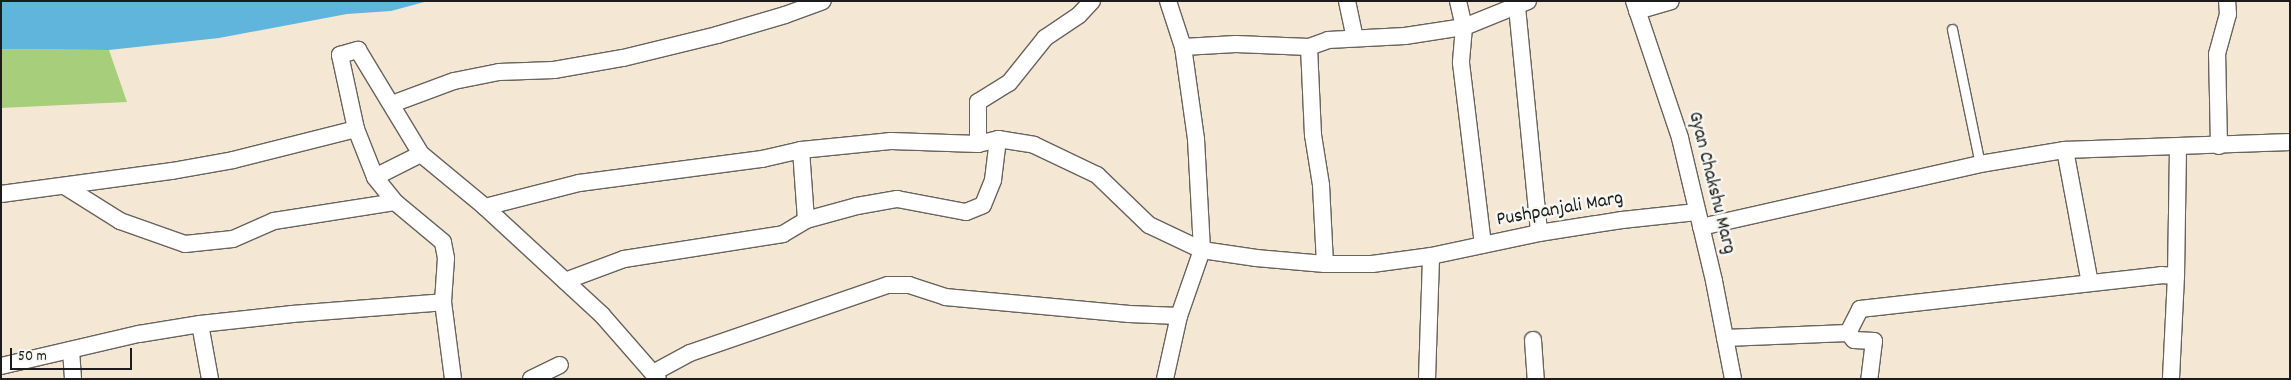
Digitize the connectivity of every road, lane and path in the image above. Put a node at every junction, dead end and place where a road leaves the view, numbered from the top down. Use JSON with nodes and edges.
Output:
{"nodes":[{"id":1,"x":823,"y":1,"type":"edge"},
{"id":2,"x":1092,"y":1,"type":"edge"},
{"id":3,"x":1168,"y":1,"type":"edge"},
{"id":4,"x":1347,"y":1,"type":"edge"},
{"id":5,"x":1458,"y":1,"type":"edge"},
{"id":6,"x":1671,"y":1,"type":"edge"},
{"id":7,"x":2227,"y":1,"type":"edge"},
{"id":8,"x":1522,"y":4,"type":"edge"},
{"id":9,"x":1635,"y":6,"type":"edge"},
{"id":10,"x":1464,"y":27,"type":"junction"},
{"id":11,"x":1952,"y":29,"type":"dead end"},
{"id":12,"x":1355,"y":38,"type":"junction"},
{"id":13,"x":1184,"y":47,"type":"junction"},
{"id":14,"x":1309,"y":47,"type":"junction"},
{"id":15,"x":392,"y":104,"type":"junction"},
{"id":16,"x":356,"y":129,"type":"junction"},
{"id":17,"x":998,"y":139,"type":"junction"},
{"id":18,"x":2290,"y":142,"type":"edge"},
{"id":19,"x":978,"y":144,"type":"junction"},
{"id":20,"x":2219,"y":146,"type":"junction"},
{"id":21,"x":2178,"y":147,"type":"junction"},
{"id":22,"x":801,"y":150,"type":"junction"},
{"id":23,"x":2065,"y":150,"type":"junction"},
{"id":24,"x":421,"y":154,"type":"junction"},
{"id":25,"x":1980,"y":164,"type":"junction"},
{"id":26,"x":375,"y":177,"type":"junction"},
{"id":27,"x":66,"y":187,"type":"junction"},
{"id":28,"x":1,"y":194,"type":"edge"},
{"id":29,"x":395,"y":202,"type":"junction"},
{"id":30,"x":485,"y":207,"type":"junction"},
{"id":31,"x":806,"y":220,"type":"junction"},
{"id":32,"x":1699,"y":220,"type":"junction"},
{"id":33,"x":1539,"y":233,"type":"junction"},
{"id":34,"x":1483,"y":244,"type":"junction"},
{"id":35,"x":1202,"y":250,"type":"junction"},
{"id":36,"x":1431,"y":256,"type":"junction"},
{"id":37,"x":1325,"y":264,"type":"junction"},
{"id":38,"x":2176,"y":276,"type":"junction"},
{"id":39,"x":565,"y":281,"type":"junction"},
{"id":40,"x":2090,"y":283,"type":"junction"},
{"id":41,"x":443,"y":302,"type":"junction"},
{"id":42,"x":1179,"y":316,"type":"junction"},
{"id":43,"x":200,"y":324,"type":"junction"},
{"id":44,"x":1848,"y":333,"type":"junction"},
{"id":45,"x":1725,"y":338,"type":"junction"},
{"id":46,"x":1532,"y":340,"type":"dead end"},
{"id":47,"x":71,"y":350,"type":"junction"},
{"id":48,"x":560,"y":365,"type":"dead end"},
{"id":49,"x":1,"y":366,"type":"edge"},
{"id":50,"x":655,"y":376,"type":"edge"},
{"id":51,"x":447,"y":378,"type":"edge"},
{"id":52,"x":74,"y":379,"type":"edge"},
{"id":53,"x":210,"y":379,"type":"edge"},
{"id":54,"x":531,"y":379,"type":"edge"},
{"id":55,"x":1164,"y":379,"type":"edge"},
{"id":56,"x":1427,"y":379,"type":"edge"},
{"id":57,"x":1536,"y":379,"type":"edge"},
{"id":58,"x":1733,"y":379,"type":"edge"},
{"id":59,"x":1869,"y":379,"type":"edge"},
{"id":60,"x":2171,"y":379,"type":"edge"}],
"edges":[{"from":1,"to":15,"type":"street"},
{"from":2,"to":19,"type":"street"},
{"from":3,"to":13,"type":"street"},
{"from":4,"to":12,"type":"street"},
{"from":5,"to":10,"type":"street"},
{"from":6,"to":9,"type":"street"},
{"from":7,"to":20,"type":"street"},
{"from":8,"to":10,"type":"street"},
{"from":8,"to":33,"type":"street"},
{"from":9,"to":32,"type":"street","name":"Gyan Chakshu Marg"},
{"from":10,"to":12,"type":"street"},
{"from":10,"to":34,"type":"street"},
{"from":11,"to":25,"type":"lane"},
{"from":12,"to":14,"type":"street"},
{"from":13,"to":14,"type":"street"},
{"from":13,"to":35,"type":"street"},
{"from":14,"to":37,"type":"street"},
{"from":15,"to":16,"type":"street"},
{"from":15,"to":24,"type":"street"},
{"from":16,"to":26,"type":"street"},
{"from":16,"to":27,"type":"street"},
{"from":17,"to":19,"type":"street"},
{"from":17,"to":31,"type":"street"},
{"from":17,"to":35,"type":"street","name":"Pushpanjali Marg"},
{"from":18,"to":20,"type":"street","name":"Pushpanjali Marg"},
{"from":19,"to":22,"type":"street"},
{"from":20,"to":21,"type":"street","name":"Pushpanjali Marg"},
{"from":21,"to":23,"type":"street","name":"Pushpanjali Marg"},
{"from":21,"to":38,"type":"street"},
{"from":22,"to":30,"type":"street"},
{"from":22,"to":31,"type":"street"},
{"from":23,"to":25,"type":"street","name":"Pushpanjali Marg"},
{"from":23,"to":40,"type":"street"},
{"from":24,"to":26,"type":"street"},
{"from":24,"to":30,"type":"street"},
{"from":25,"to":32,"type":"street","name":"Pushpanjali Marg"},
{"from":26,"to":29,"type":"street"},
{"from":27,"to":28,"type":"street"},
{"from":27,"to":29,"type":"street"},
{"from":29,"to":41,"type":"street"},
{"from":30,"to":39,"type":"street"},
{"from":31,"to":39,"type":"street"},
{"from":32,"to":33,"type":"street","name":"Pushpanjali Marg"},
{"from":32,"to":45,"type":"street","name":"Gyan Chakshu Marg"},
{"from":33,"to":34,"type":"street","name":"Pushpanjali Marg"},
{"from":34,"to":36,"type":"street","name":"Pushpanjali Marg"},
{"from":35,"to":37,"type":"street","name":"Pushpanjali Marg"},
{"from":35,"to":42,"type":"street"},
{"from":36,"to":37,"type":"street","name":"Pushpanjali Marg"},
{"from":36,"to":56,"type":"street"},
{"from":38,"to":40,"type":"street"},
{"from":38,"to":60,"type":"street"},
{"from":39,"to":50,"type":"street"},
{"from":40,"to":44,"type":"street"},
{"from":41,"to":43,"type":"street"},
{"from":41,"to":51,"type":"street"},
{"from":42,"to":50,"type":"street"},
{"from":42,"to":55,"type":"street"},
{"from":43,"to":47,"type":"street"},
{"from":43,"to":53,"type":"street"},
{"from":44,"to":45,"type":"street"},
{"from":44,"to":59,"type":"street"},
{"from":45,"to":58,"type":"street","name":"Gyan Chakshu Marg"},
{"from":46,"to":57,"type":"street"},
{"from":47,"to":49,"type":"street"},
{"from":47,"to":52,"type":"street"},
{"from":48,"to":54,"type":"street"}]}
